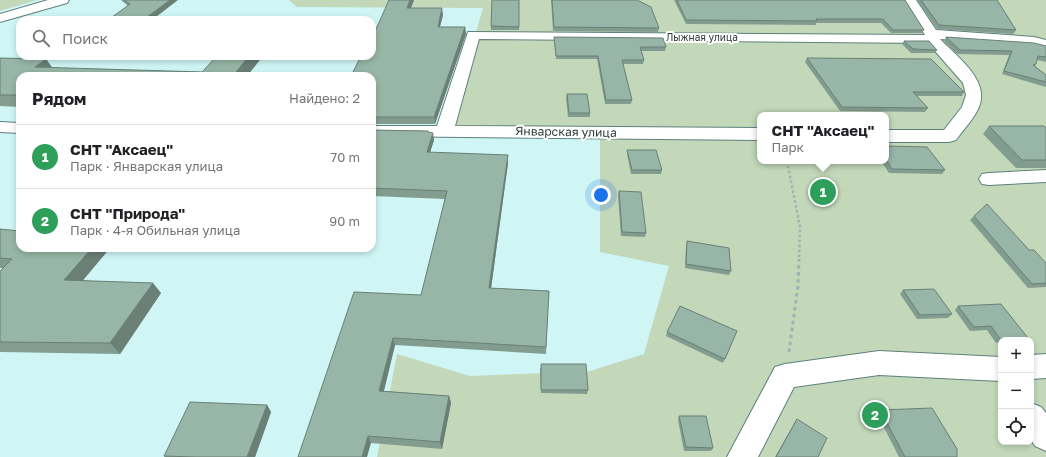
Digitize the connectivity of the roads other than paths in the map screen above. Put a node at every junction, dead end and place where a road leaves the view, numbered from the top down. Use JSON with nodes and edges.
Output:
{"nodes":[{"id":1,"x":62,"y":0,"type":"edge"},
{"id":2,"x":909,"y":0,"type":"edge"},
{"id":3,"x":0,"y":18,"type":"edge"},
{"id":4,"x":932,"y":36,"type":"junction"},
{"id":5,"x":1040,"y":43,"type":"edge"},
{"id":6,"x":0,"y":127,"type":"edge"},
{"id":7,"x":16,"y":128,"type":"edge"},
{"id":8,"x":376,"y":131,"type":"edge"},
{"id":9,"x":445,"y":131,"type":"junction"},
{"id":10,"x":757,"y":134,"type":"edge"},
{"id":11,"x":889,"y":136,"type":"edge"},
{"id":12,"x":1046,"y":176,"type":"edge"},
{"id":13,"x":989,"y":179,"type":"dead end"},
{"id":14,"x":1046,"y":366,"type":"edge"},
{"id":15,"x":1034,"y":367,"type":"edge"},
{"id":16,"x":998,"y":372,"type":"edge"},
{"id":17,"x":1034,"y":421,"type":"edge"},
{"id":18,"x":1046,"y":436,"type":"edge"},
{"id":19,"x":742,"y":457,"type":"edge"}],
"edges":[{"from":1,"to":3,"type":"street"},
{"from":2,"to":4,"type":"street"},
{"from":4,"to":5,"type":"street","name":"Лыжная улица"},
{"from":4,"to":9,"type":"street","name":"Лыжная улица"},
{"from":4,"to":11,"type":"street"},
{"from":6,"to":7,"type":"street"},
{"from":8,"to":9,"type":"street","name":"Январская улица"},
{"from":9,"to":10,"type":"street","name":"Январская улица"},
{"from":12,"to":13,"type":"street"},
{"from":14,"to":15,"type":"street"},
{"from":16,"to":19,"type":"street"},
{"from":17,"to":18,"type":"street"}]}
